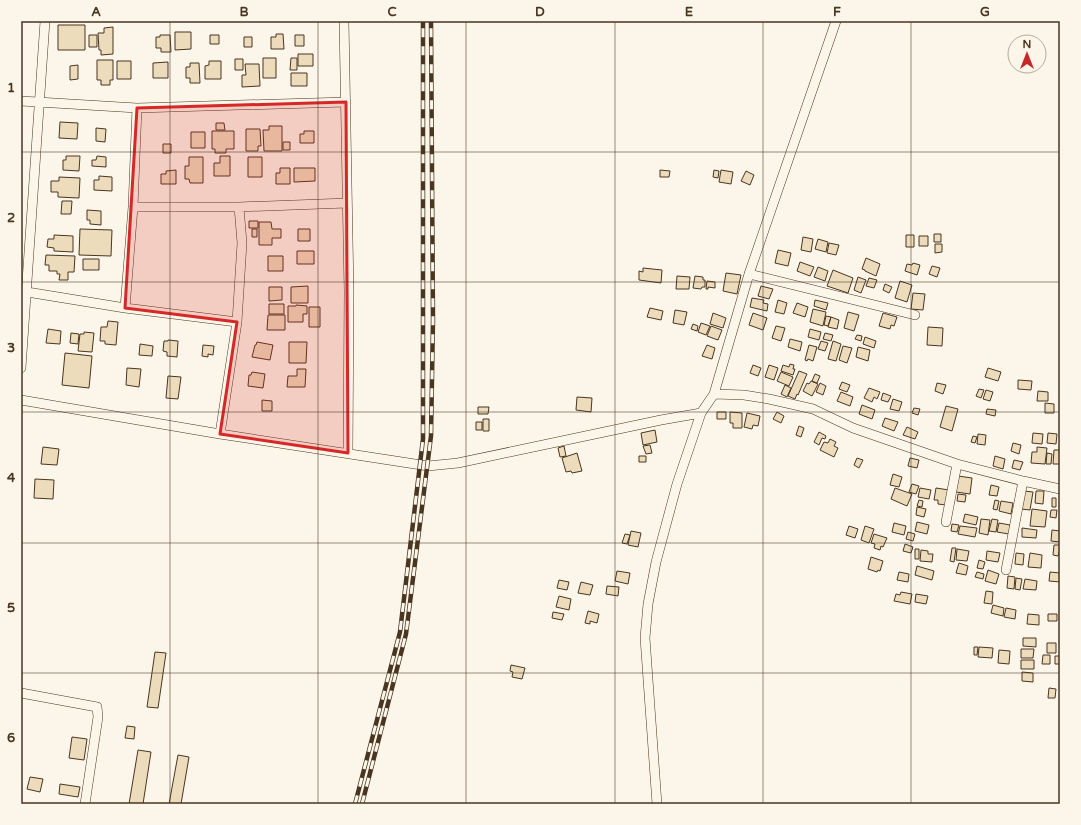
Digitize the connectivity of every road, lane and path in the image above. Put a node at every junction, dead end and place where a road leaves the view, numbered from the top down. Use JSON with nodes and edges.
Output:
{"nodes":[{"id":1,"x":45,"y":21,"type":"edge"},
{"id":2,"x":344,"y":21,"type":"edge"},
{"id":3,"x":836,"y":21,"type":"edge"},
{"id":4,"x":21,"y":101,"type":"edge"},
{"id":5,"x":39,"y":102,"type":"junction"},
{"id":6,"x":346,"y":102,"type":"junction"},
{"id":7,"x":137,"y":108,"type":"junction"},
{"id":8,"x":348,"y":203,"type":"junction"},
{"id":9,"x":133,"y":207,"type":"junction"},
{"id":10,"x":239,"y":207,"type":"junction"},
{"id":11,"x":749,"y":274,"type":"junction"},
{"id":12,"x":24,"y":291,"type":"edge"},
{"id":13,"x":125,"y":308,"type":"junction"},
{"id":14,"x":915,"y":315,"type":"dead end"},
{"id":15,"x":237,"y":322,"type":"junction"},
{"id":16,"x":21,"y":368,"type":"edge"},
{"id":17,"x":714,"y":394,"type":"junction"},
{"id":18,"x":21,"y":400,"type":"edge"},
{"id":19,"x":701,"y":413,"type":"junction"},
{"id":20,"x":220,"y":434,"type":"junction"},
{"id":21,"x":348,"y":453,"type":"junction"},
{"id":22,"x":956,"y":464,"type":"junction"},
{"id":23,"x":1023,"y":481,"type":"junction"},
{"id":24,"x":1060,"y":489,"type":"edge"},
{"id":25,"x":946,"y":522,"type":"dead end"},
{"id":26,"x":1006,"y":570,"type":"dead end"},
{"id":27,"x":21,"y":693,"type":"edge"},
{"id":28,"x":85,"y":804,"type":"edge"},
{"id":29,"x":657,"y":804,"type":"edge"}],
"edges":[{"from":1,"to":5,"type":"street"},
{"from":2,"to":6,"type":"street"},
{"from":3,"to":11,"type":"street"},
{"from":4,"to":5,"type":"street"},
{"from":5,"to":7,"type":"street"},
{"from":5,"to":12,"type":"street"},
{"from":6,"to":7,"type":"street"},
{"from":6,"to":8,"type":"street"},
{"from":7,"to":9,"type":"street"},
{"from":8,"to":10,"type":"street"},
{"from":8,"to":21,"type":"street"},
{"from":9,"to":10,"type":"street"},
{"from":9,"to":13,"type":"street"},
{"from":10,"to":15,"type":"street"},
{"from":11,"to":14,"type":"street"},
{"from":11,"to":17,"type":"street"},
{"from":12,"to":13,"type":"street"},
{"from":12,"to":16,"type":"street"},
{"from":13,"to":15,"type":"street"},
{"from":15,"to":20,"type":"street"},
{"from":17,"to":19,"type":"street"},
{"from":17,"to":22,"type":"street"},
{"from":18,"to":20,"type":"street"},
{"from":19,"to":21,"type":"street"},
{"from":19,"to":29,"type":"street"},
{"from":20,"to":21,"type":"street"},
{"from":22,"to":23,"type":"street"},
{"from":22,"to":25,"type":"street"},
{"from":23,"to":24,"type":"street"},
{"from":23,"to":26,"type":"street"},
{"from":27,"to":28,"type":"street"}]}
